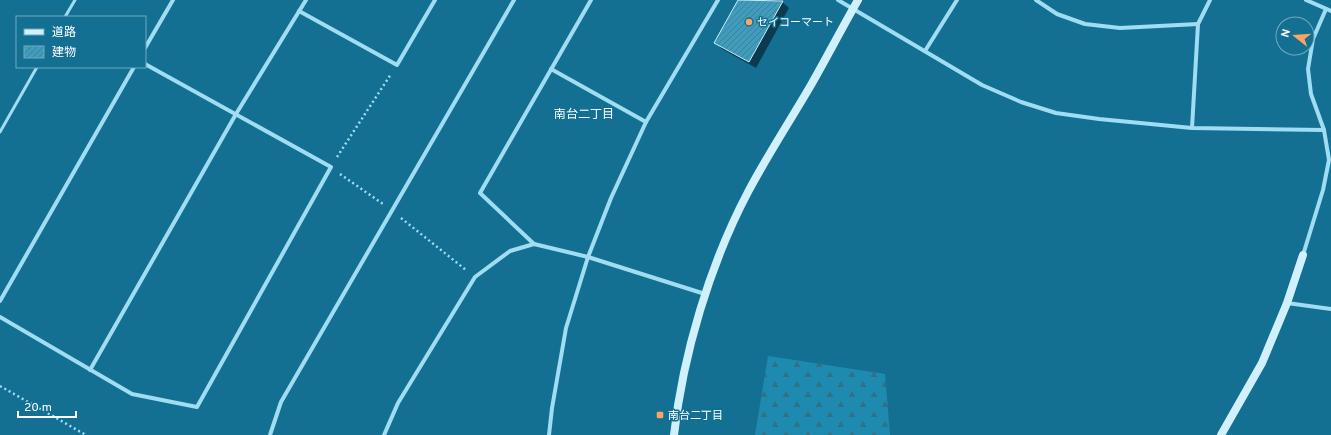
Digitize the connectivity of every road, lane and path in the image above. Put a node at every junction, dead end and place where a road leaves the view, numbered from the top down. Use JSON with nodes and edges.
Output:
{"nodes":[{"id":1,"x":75,"y":0,"type":"edge"},
{"id":2,"x":173,"y":0,"type":"edge"},
{"id":3,"x":306,"y":0,"type":"edge"},
{"id":4,"x":435,"y":0,"type":"edge"},
{"id":5,"x":514,"y":0,"type":"edge"},
{"id":6,"x":591,"y":0,"type":"edge"},
{"id":7,"x":718,"y":0,"type":"edge"},
{"id":8,"x":838,"y":0,"type":"edge"},
{"id":9,"x":858,"y":0,"type":"edge"},
{"id":10,"x":957,"y":0,"type":"edge"},
{"id":11,"x":1036,"y":0,"type":"edge"},
{"id":12,"x":1210,"y":0,"type":"edge"},
{"id":13,"x":1306,"y":0,"type":"edge"},
{"id":14,"x":853,"y":9,"type":"junction"},
{"id":15,"x":1329,"y":10,"type":"edge"},
{"id":16,"x":299,"y":11,"type":"junction"},
{"id":17,"x":66,"y":16,"type":"edge"},
{"id":18,"x":1198,"y":24,"type":"junction"},
{"id":19,"x":146,"y":46,"type":"edge"},
{"id":20,"x":925,"y":51,"type":"junction"},
{"id":21,"x":146,"y":65,"type":"edge"},
{"id":22,"x":397,"y":65,"type":"junction"},
{"id":23,"x":36,"y":68,"type":"edge"},
{"id":24,"x":133,"y":68,"type":"edge"},
{"id":25,"x":551,"y":69,"type":"junction"},
{"id":26,"x":236,"y":114,"type":"junction"},
{"id":27,"x":646,"y":122,"type":"junction"},
{"id":28,"x":1192,"y":128,"type":"junction"},
{"id":29,"x":1324,"y":130,"type":"junction"},
{"id":30,"x":0,"y":132,"type":"edge"},
{"id":31,"x":331,"y":167,"type":"junction"},
{"id":32,"x":392,"y":211,"type":"junction"},
{"id":33,"x":534,"y":244,"type":"junction"},
{"id":34,"x":1303,"y":255,"type":"joint"},
{"id":35,"x":588,"y":258,"type":"junction"},
{"id":36,"x":475,"y":277,"type":"junction"},
{"id":37,"x":706,"y":294,"type":"junction"},
{"id":38,"x":0,"y":301,"type":"edge"},
{"id":39,"x":1287,"y":303,"type":"junction"},
{"id":40,"x":1331,"y":309,"type":"edge"},
{"id":41,"x":0,"y":318,"type":"edge"},
{"id":42,"x":90,"y":370,"type":"junction"},
{"id":43,"x":0,"y":386,"type":"edge"},
{"id":44,"x":86,"y":435,"type":"edge"},
{"id":45,"x":270,"y":435,"type":"edge"},
{"id":46,"x":384,"y":435,"type":"edge"},
{"id":47,"x":549,"y":435,"type":"edge"},
{"id":48,"x":674,"y":435,"type":"edge"},
{"id":49,"x":1221,"y":435,"type":"edge"}],
"edges":[{"from":1,"to":17,"type":"lane"},
{"from":2,"to":19,"type":"street"},
{"from":3,"to":16,"type":"street"},
{"from":4,"to":22,"type":"street"},
{"from":5,"to":32,"type":"street"},
{"from":6,"to":25,"type":"street"},
{"from":7,"to":27,"type":"street"},
{"from":8,"to":14,"type":"street"},
{"from":9,"to":14,"type":"street"},
{"from":10,"to":20,"type":"street"},
{"from":11,"to":18,"type":"street"},
{"from":12,"to":18,"type":"street"},
{"from":13,"to":15,"type":"street"},
{"from":14,"to":20,"type":"street"},
{"from":14,"to":37,"type":"street"},
{"from":15,"to":29,"type":"street"},
{"from":16,"to":22,"type":"street"},
{"from":16,"to":26,"type":"street"},
{"from":18,"to":28,"type":"street"},
{"from":20,"to":28,"type":"street"},
{"from":21,"to":26,"type":"street"},
{"from":22,"to":31,"type":"path"},
{"from":23,"to":30,"type":"lane"},
{"from":24,"to":38,"type":"street"},
{"from":25,"to":27,"type":"street"},
{"from":25,"to":33,"type":"street"},
{"from":26,"to":31,"type":"street"},
{"from":26,"to":42,"type":"street"},
{"from":27,"to":35,"type":"street"},
{"from":28,"to":29,"type":"street"},
{"from":29,"to":34,"type":"street"},
{"from":31,"to":32,"type":"path"},
{"from":31,"to":42,"type":"street"},
{"from":32,"to":36,"type":"path"},
{"from":32,"to":45,"type":"street"},
{"from":33,"to":35,"type":"street"},
{"from":33,"to":36,"type":"street"},
{"from":34,"to":39,"type":"street"},
{"from":35,"to":37,"type":"street"},
{"from":35,"to":47,"type":"street"},
{"from":36,"to":46,"type":"street"},
{"from":37,"to":48,"type":"street"},
{"from":39,"to":40,"type":"street"},
{"from":39,"to":49,"type":"street"},
{"from":41,"to":42,"type":"street"},
{"from":43,"to":44,"type":"path"}]}
